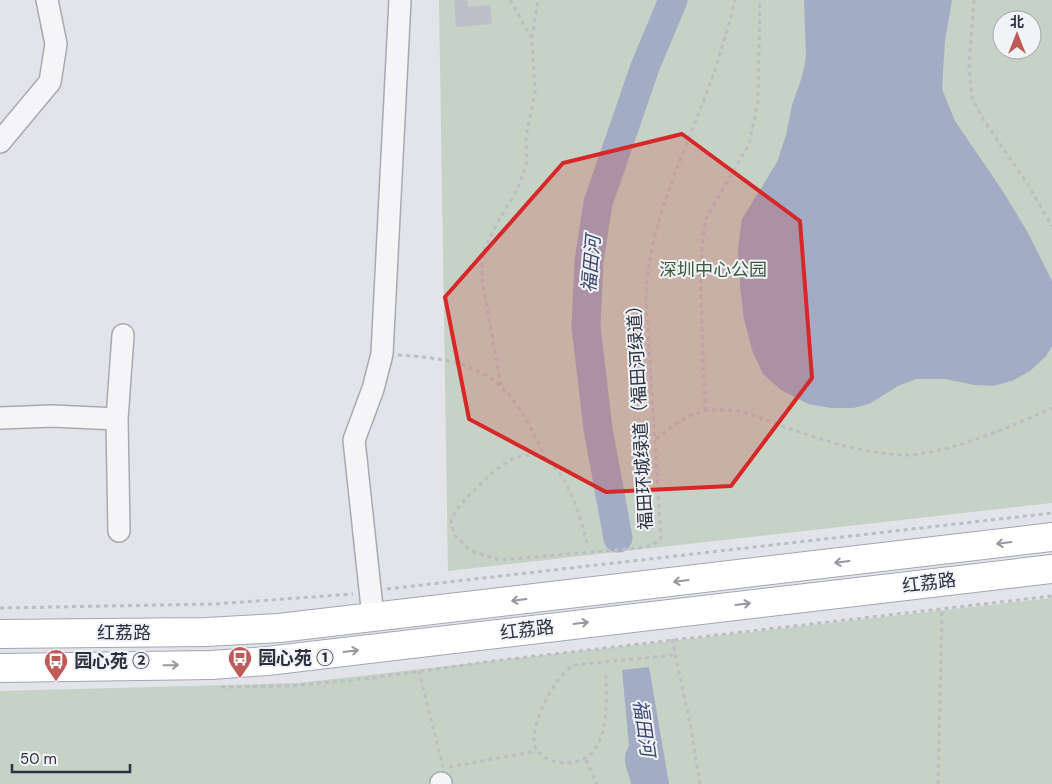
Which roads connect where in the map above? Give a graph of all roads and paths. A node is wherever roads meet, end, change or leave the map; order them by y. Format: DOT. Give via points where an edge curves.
graph roads {
  1 [pos="47,0"];
  2 [pos="400,0"];
  3 [pos="510,0"];
  4 [pos="538,0"];
  5 [pos="735,0"];
  6 [pos="760,0"];
  7 [pos="974,0"];
  8 [pos="532,39"];
  9 [pos="0,142"];
  10 [pos="1052,226"];
  11 [pos="123,335"];
  12 [pos="382,354"];
  13 [pos="501,385"];
  14 [pos="1052,408"];
  15 [pos="705,411"];
  16 [pos="0,418"];
  17 [pos="117,419"];
  18 [pos="656,439"];
  19 [pos="546,460"];
  20 [pos="1052,513"];
  21 [pos="120,531"];
  22 [pos="1052,537"];
  23 [pos="587,543"];
  24 [pos="1052,569"];
  25 [pos="1052,596"];
  26 [pos="372,604"];
  27 [pos="0,608"];
  28 [pos="942,610"];
  29 [pos="0,634"];
  30 [pos="674,655"];
  31 [pos="0,668"];
  32 [pos="419,671"];
  33 [pos="606,675"];
  34 [pos="536,751"];
  35 [pos="586,760"];
  36 [pos="442,779"];
  37 [pos="597,784"];
  38 [pos="700,784"];
  39 [pos="938,784"];
  1 -- 9 [label="street" via="56,44 50,82"];
  2 -- 12 [label="street"];
  3 -- 8 [label="path"];
  4 -- 8 [label="path"];
  5 -- 18 [label="path, 福田环城绿道（福田河绿道）" via="719,58 665,199 650,251 646,300"];
  6 -- 15 [label="path" via="758,102 749,144 705,220 701,297"];
  7 -- 10 [label="path" via="969,66 972,98 982,119"];
  8 -- 13 [label="path" via="535,93 526,136 526,162 518,188 485,247 482,266"];
  11 -- 17 [label="street"];
  12 -- 13 [label="path" via="466,365"];
  12 -- 26 [label="street" via="354,440"];
  13 -- 19 [label="path" via="516,403"];
  14 -- 15 [label="path" via="956,446 916,455 886,454 844,445 743,412"];
  15 -- 18 [label="path" via="682,418"];
  16 -- 17 [label="street"];
  17 -- 21 [label="street"];
  18 -- 19 [label="path, 福田环城绿道（福田河绿道）" via="661,538 653,545 514,560 495,559 474,552 458,539 452,527 453,516 496,468 519,456 532,455"];
  19 -- 23 [label="path" via="564,478 573,494"];
  20 -- 26 [label="path"];
  22 -- 26 [label="main road, 红荔路, one-way"];
  31 -- 24 [label="main road, 红荔路, one-way" via="267,661"];
  25 -- 30 [label="path" via="672,640"];
  26 -- 27 [label="path"];
  26 -- 29 [label="main road, 红荔路" via="242,631"];
  28 -- 39 [label="path"];
  30 -- 34 [label="path" via="574,664 568,668 553,687 538,722 534,739"];
  30 -- 38 [label="path"];
  32 -- 36 [label="path"];
  33 -- 35 [label="path" via="602,735"];
  34 -- 35 [label="path" via="556,762"];
  34 -- 36 [label="path" via="453,766"];
  35 -- 37 [label="path"];
}
